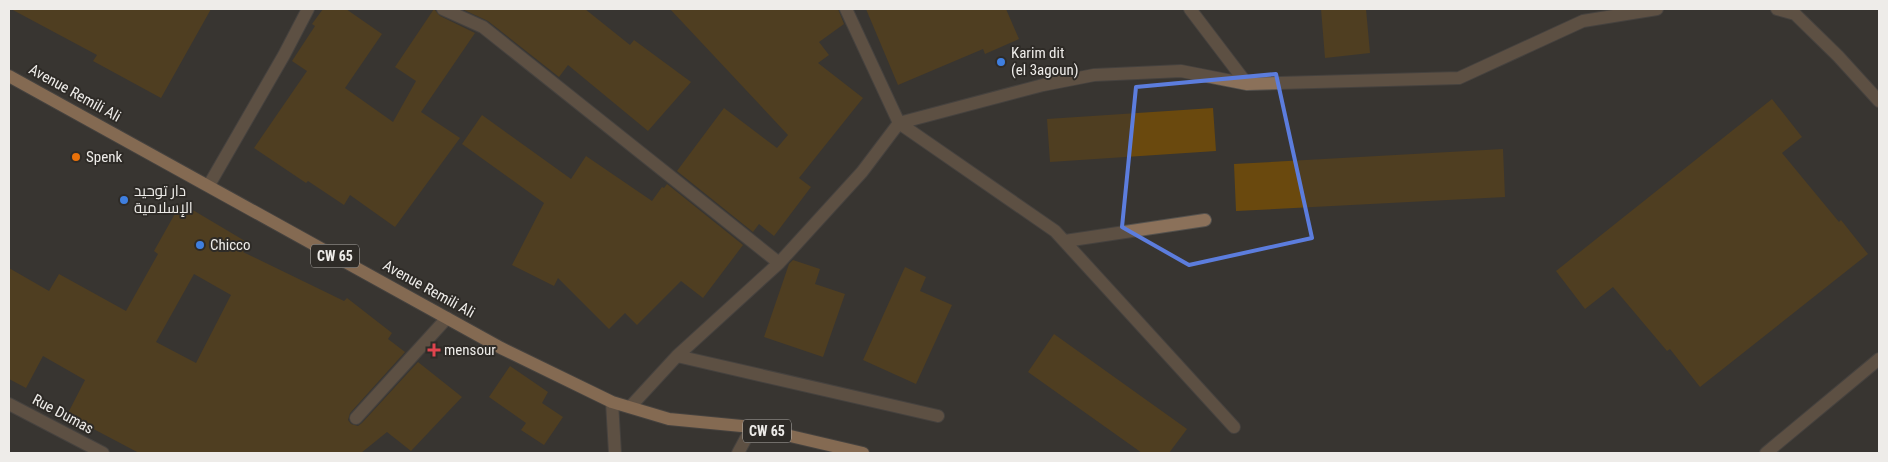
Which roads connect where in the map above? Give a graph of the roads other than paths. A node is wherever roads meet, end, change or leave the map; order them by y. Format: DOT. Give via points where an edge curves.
graph roads {
  1 [pos="308,9"];
  2 [pos="443,9"];
  3 [pos="846,9"];
  4 [pos="1190,9"];
  5 [pos="1657,9"];
  6 [pos="1776,9"];
  7 [pos="1794,11"];
  8 [pos="9,76"];
  9 [pos="1247,84"];
  10 [pos="1879,101"];
  11 [pos="899,123"];
  12 [pos="209,185"];
  13 [pos="1205,220"];
  14 [pos="1065,241"];
  15 [pos="778,263"];
  16 [pos="447,318"];
  17 [pos="677,356"];
  18 [pos="1879,359"];
  19 [pos="612,402"];
  20 [pos="9,404"];
  21 [pos="630,407"];
  22 [pos="938,416"];
  23 [pos="356,418"];
  24 [pos="752,427"];
  25 [pos="1234,427"];
  26 [pos="103,453"];
  27 [pos="615,453"];
  28 [pos="738,453"];
  29 [pos="863,453"];
  30 [pos="1766,453"];
  1 -- 12 [label="street"];
  2 -- 15 [label="street" via="483,27"];
  3 -- 11 [label="street"];
  4 -- 9 [label="street"];
  5 -- 9 [label="street" via="1583,20 1459,78"];
  6 -- 7 [label="street"];
  7 -- 10 [label="street"];
  8 -- 12 [label="main road, Avenue Remili Ali / CW 65"];
  9 -- 11 [label="street" via="1181,71 1094,75"];
  11 -- 14 [label="street"];
  11 -- 15 [label="street" via="862,172"];
  12 -- 16 [label="main road, Avenue Remili Ali / CW 65"];
  13 -- 14 [label="street"];
  14 -- 25 [label="street"];
  15 -- 17 [label="street"];
  16 -- 19 [label="main road, Avenue Remili Ali / CW 65" via="500,348"];
  16 -- 23 [label="street"];
  17 -- 21 [label="street"];
  17 -- 22 [label="street"];
  18 -- 30 [label="street"];
  19 -- 21 [label="main road, Avenue Remili Ali / CW 65"];
  19 -- 27 [label="street"];
  20 -- 26 [label="street, Rue Dumas"];
  21 -- 24 [label="main road, Avenue Remili Ali / CW 65" via="669,419"];
  24 -- 28 [label="street"];
  24 -- 29 [label="main road, Avenue Remili Ali / CW 65"];
}
